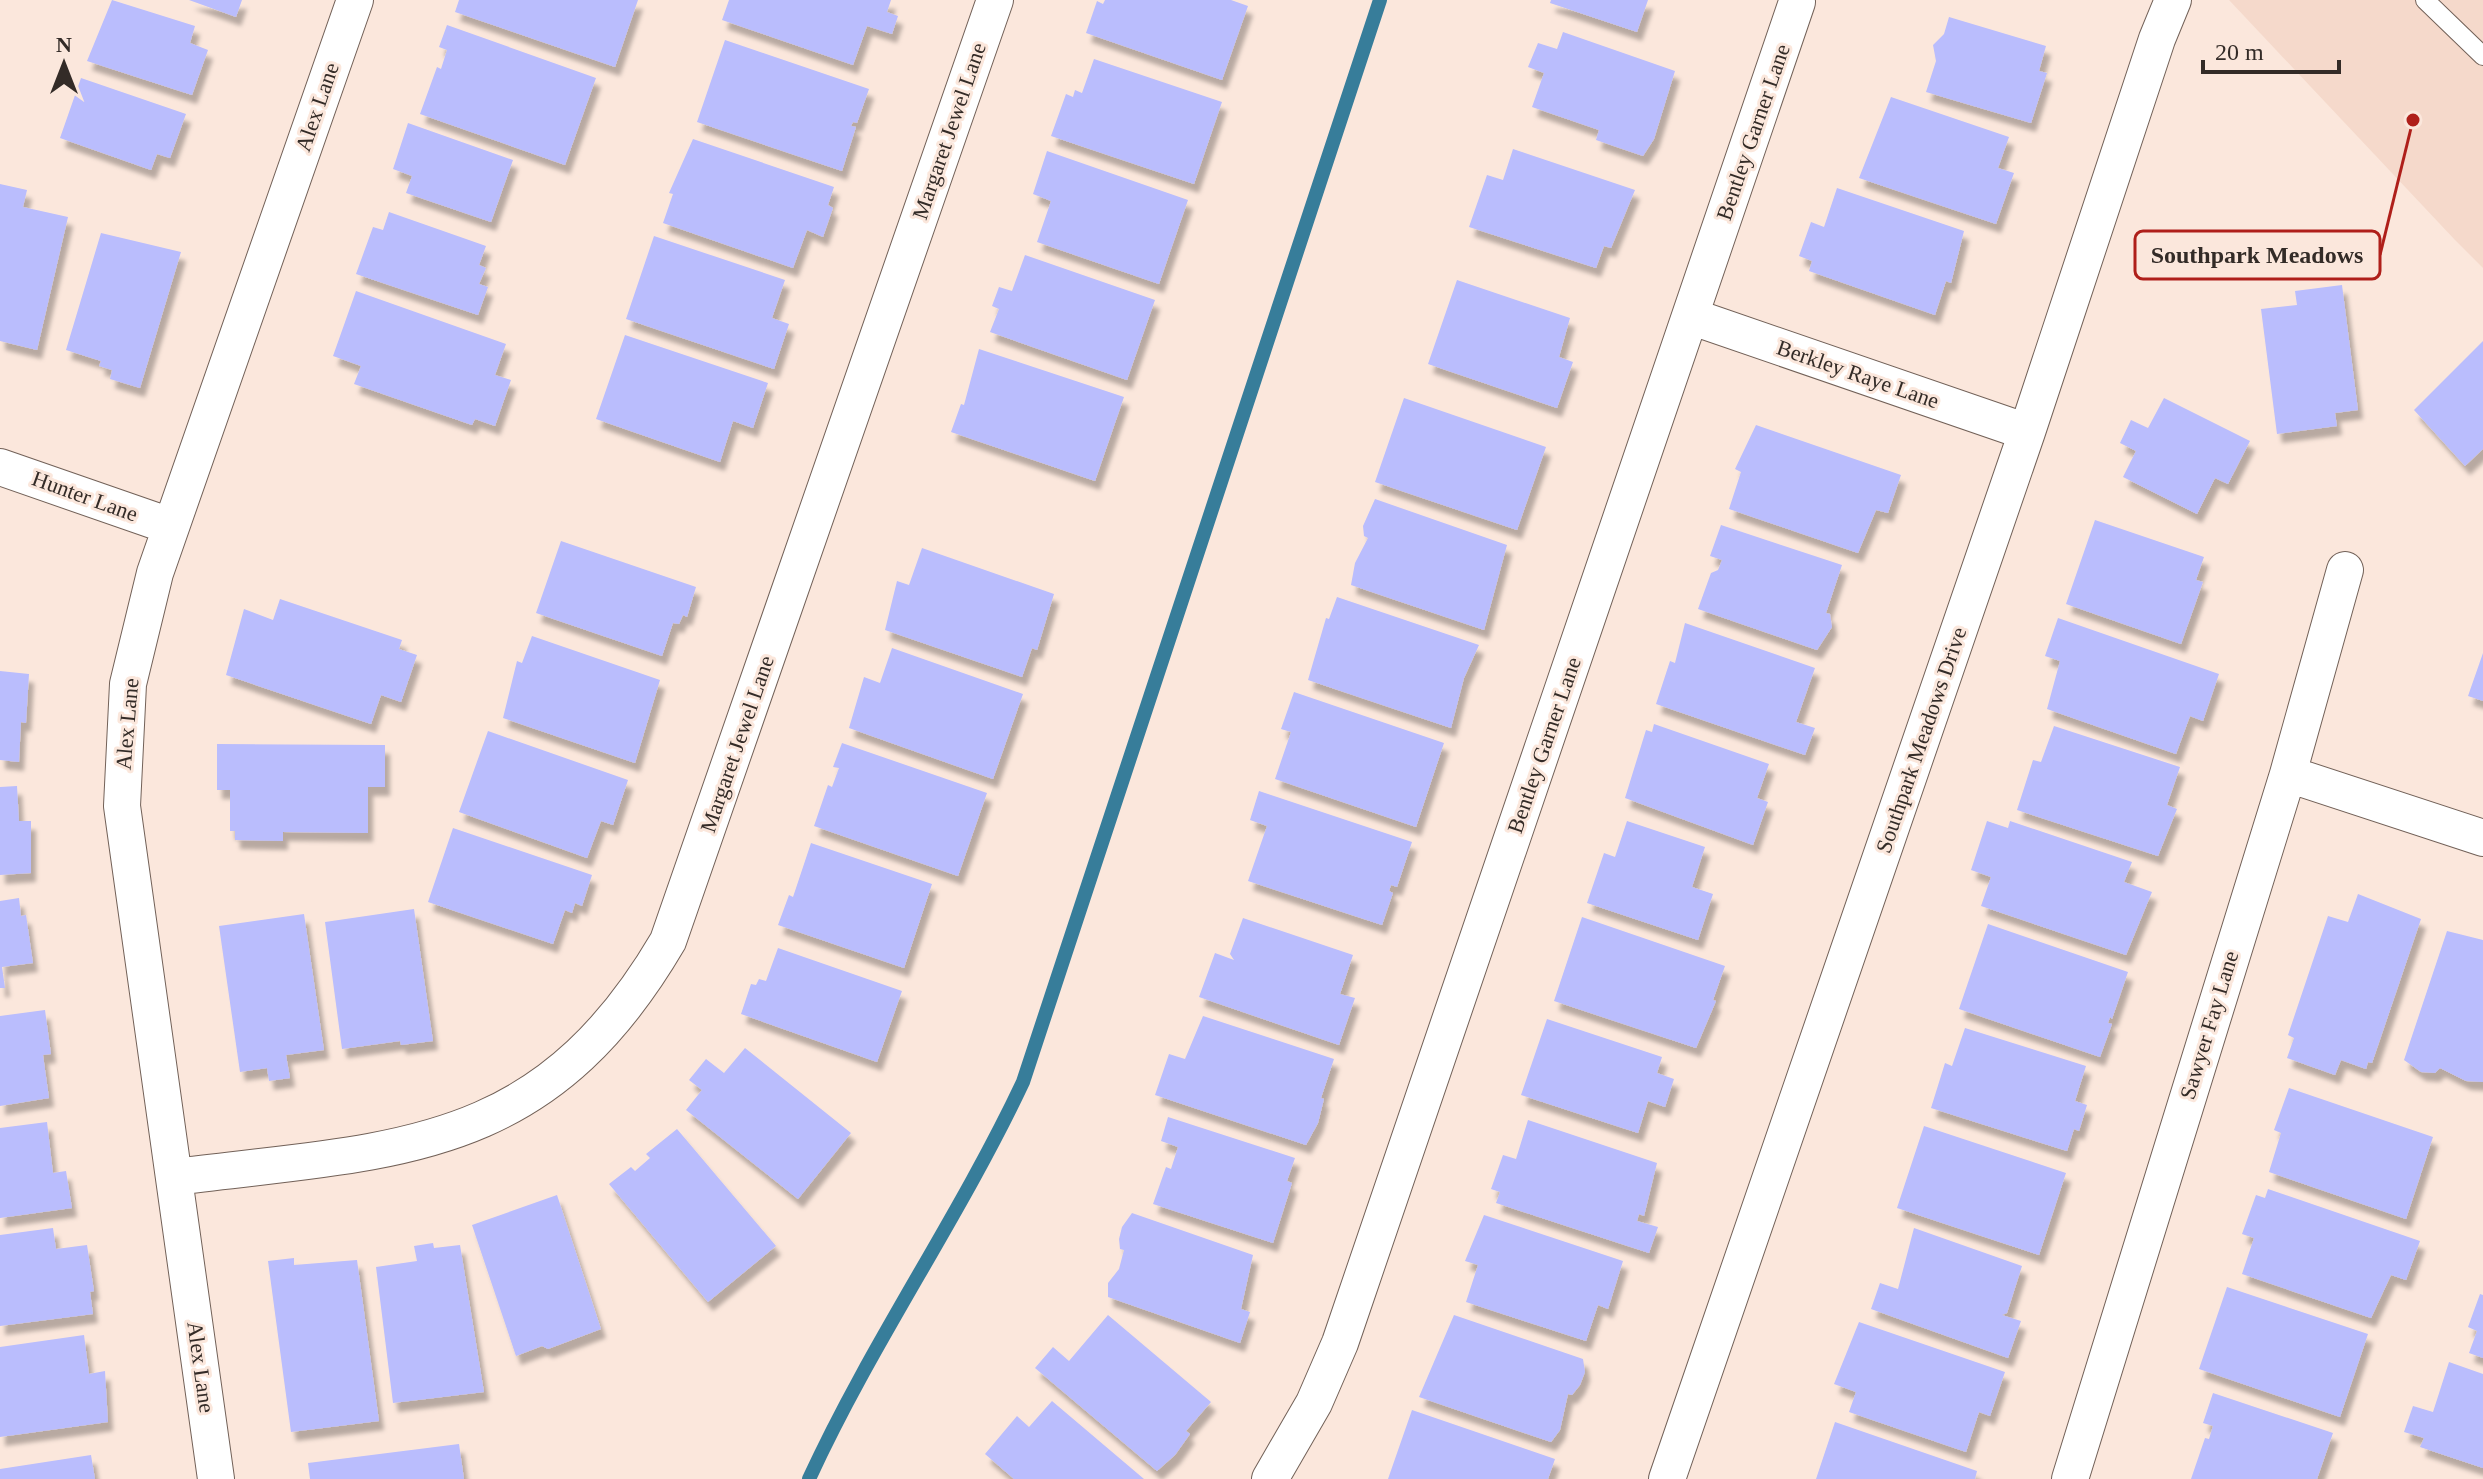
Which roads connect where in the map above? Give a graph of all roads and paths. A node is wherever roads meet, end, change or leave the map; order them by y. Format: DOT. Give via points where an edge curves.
graph roads {
  1 [pos="355,0"];
  2 [pos="995,0"];
  3 [pos="2173,0"];
  4 [pos="2425,0"];
  5 [pos="1797,2"];
  6 [pos="2483,56"];
  7 [pos="1690,316"];
  8 [pos="2027,432"];
  9 [pos="0,467"];
  10 [pos="170,526"];
  11 [pos="2345,570"];
  12 [pos="2288,774"];
  13 [pos="2483,838"];
  14 [pos="174,1177"];
  15 [pos="216,1479"];
  16 [pos="1270,1479"];
  17 [pos="1667,1479"];
  18 [pos="2070,1479"];
  1 -- 10 [label="street, Alex Lane"];
  2 -- 14 [label="street, Margaret Jewel Lane" via="668,941 640,989 569,1067 526,1099 478,1123 421,1143"];
  3 -- 8 [label="street, Southpark Meadows Drive"];
  4 -- 6 [label="lane"];
  5 -- 7 [label="street, Bentley Garner Lane"];
  7 -- 8 [label="street, Berkley Raye Lane"];
  7 -- 16 [label="street, Bentley Garner Lane" via="1340,1343 1314,1403"];
  8 -- 17 [label="street, Southpark Meadows Drive"];
  9 -- 10 [label="street, Hunter Lane"];
  10 -- 14 [label="street, Alex Lane" via="128,684 122,806"];
  11 -- 12 [label="street, Sawyer Fay Lane"];
  12 -- 13 [label="street"];
  12 -- 18 [label="street, Sawyer Fay Lane"];
  14 -- 15 [label="street, Alex Lane"];
}
